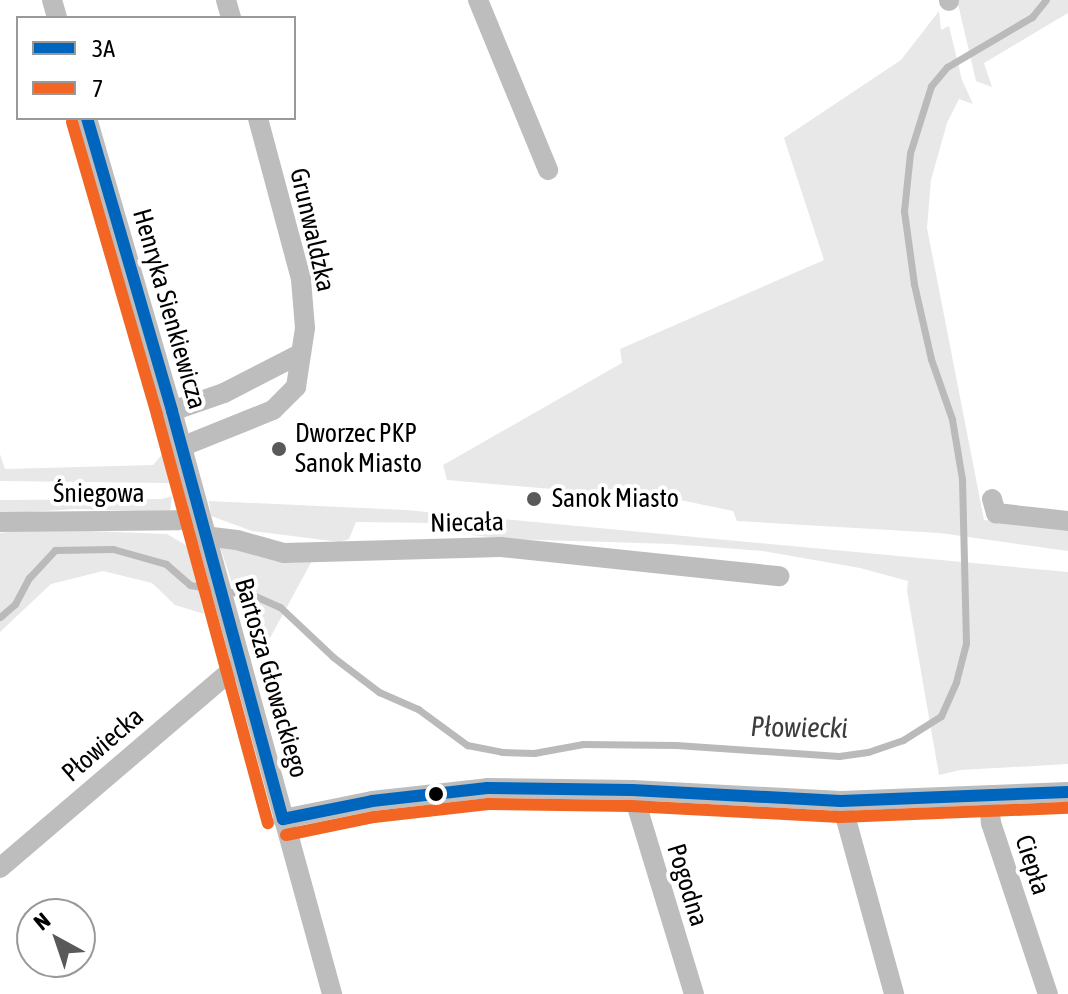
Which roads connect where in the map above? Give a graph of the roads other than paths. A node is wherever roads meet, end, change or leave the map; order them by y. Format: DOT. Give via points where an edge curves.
graph roads {
  1 [pos="478,0"];
  2 [pos="88,120"];
  3 [pos="259,120"];
  4 [pos="548,170"];
  5 [pos="300,354"];
  6 [pos="172,411"];
  7 [pos="181,447"];
  8 [pos="992,499"];
  9 [pos="198,515"];
  10 [pos="1068,521"];
  11 [pos="0,522"];
  12 [pos="206,546"];
  13 [pos="779,576"];
  14 [pos="241,662"];
  15 [pos="632,790"];
  16 [pos="1068,792"];
  17 [pos="989,796"];
  18 [pos="841,801"];
  19 [pos="283,819"];
  20 [pos="0,868"];
  21 [pos="332,994"];
  22 [pos="694,994"];
  23 [pos="894,994"];
  24 [pos="1048,994"];
  1 -- 4 [label="street"];
  2 -- 6 [label="street, Henryka Sienkiewicza"];
  3 -- 5 [label="street, Grunwaldzka" via="301,279 305,328"];
  5 -- 6 [label="street" via="224,393"];
  5 -- 7 [label="street, Grunwaldzka" via="296,387 273,410"];
  6 -- 7 [label="street, Henryka Sienkiewicza"];
  7 -- 9 [label="street, Henryka Sienkiewicza"];
  8 -- 10 [label="street" via="996,513"];
  9 -- 11 [label="street, Śniegowa" via="179,520"];
  9 -- 12 [label="street, Bartosza Głowackiego"];
  12 -- 13 [label="street, Niecała" via="237,540 284,553 501,547"];
  12 -- 14 [label="street, Bartosza Głowackiego"];
  14 -- 19 [label="street, Bartosza Głowackiego"];
  14 -- 20 [label="street, Płowiecka"];
  15 -- 18 [label="street"];
  15 -- 19 [label="street" via="487,788 372,801"];
  15 -- 22 [label="street, Pogodna"];
  16 -- 17 [label="street"];
  17 -- 18 [label="street"];
  17 -- 24 [label="street, Ciepła" via="991,823"];
  18 -- 23 [label="street"];
  19 -- 21 [label="street, Bartosza Głowackiego"];
}
